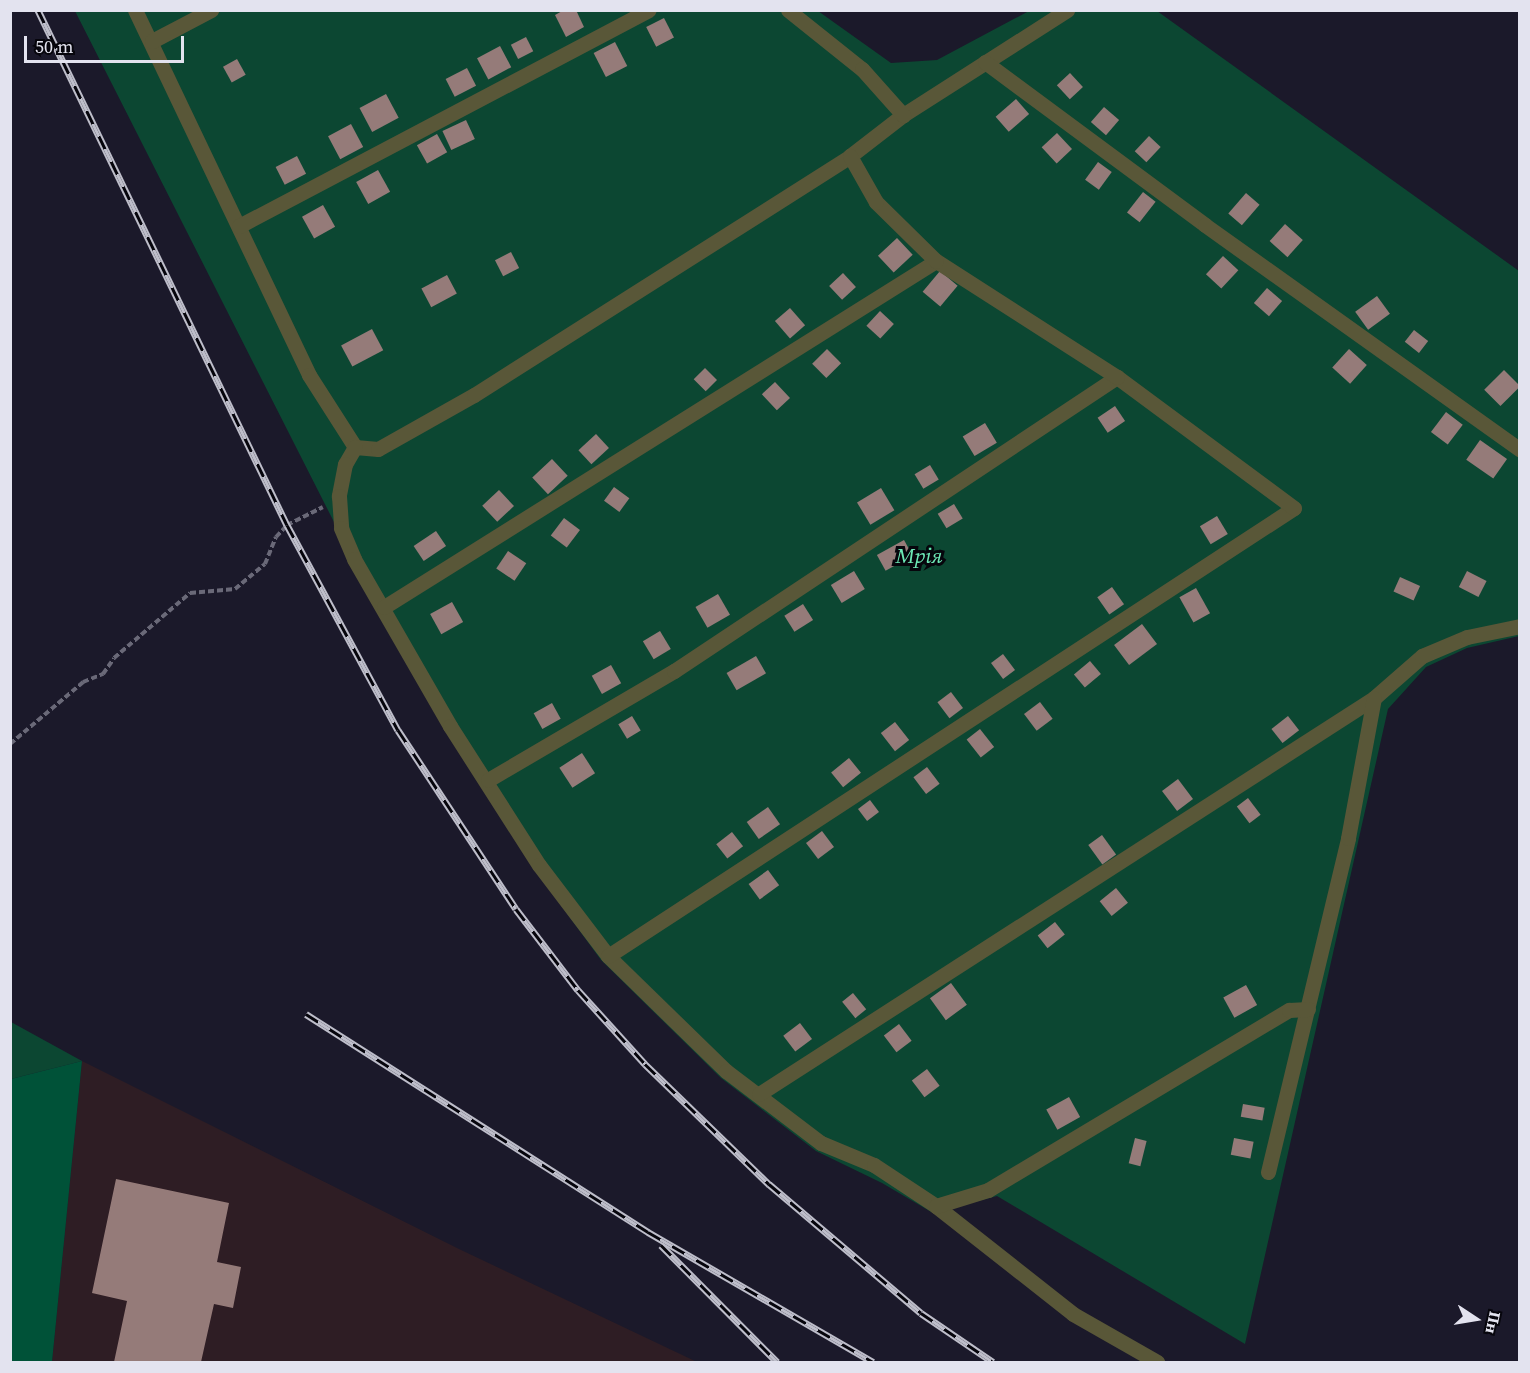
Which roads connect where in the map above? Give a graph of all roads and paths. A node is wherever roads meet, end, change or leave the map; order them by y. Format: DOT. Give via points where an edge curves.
graph roads {
  1 [pos="135,10"];
  2 [pos="211,10"];
  3 [pos="649,10"];
  4 [pos="788,10"];
  5 [pos="1067,10"];
  6 [pos="152,41"];
  7 [pos="985,62"];
  8 [pos="903,115"];
  9 [pos="850,156"];
  10 [pos="239,226"];
  11 [pos="936,261"];
  12 [pos="1117,378"];
  13 [pos="355,447"];
  14 [pos="1520,450"];
  15 [pos="339,496"];
  16 [pos="384,607"];
  17 [pos="1520,626"];
  18 [pos="1374,698"];
  19 [pos="10,744"];
  20 [pos="488,780"];
  21 [pos="608,956"];
  22 [pos="1308,1009"];
  23 [pos="759,1094"];
  24 [pos="1268,1172"];
  25 [pos="936,1206"];
  26 [pos="1157,1362"];
  1 -- 6 [label="street"];
  2 -- 6 [label="street"];
  3 -- 10 [label="street"];
  4 -- 8 [label="street" via="862,69"];
  5 -- 7 [label="street"];
  6 -- 10 [label="street"];
  7 -- 8 [label="street"];
  7 -- 14 [label="street"];
  8 -- 9 [label="street"];
  9 -- 11 [label="street" via="876,202"];
  9 -- 13 [label="street" via="436,419 378,449"];
  10 -- 13 [label="street" via="309,375"];
  11 -- 12 [label="street"];
  11 -- 16 [label="street"];
  12 -- 20 [label="street" via="674,671"];
  12 -- 21 [label="street" via="1294,508"];
  13 -- 15 [label="street" via="345,464"];
  15 -- 16 [label="street" via="341,528 354,559"];
  15 -- 19 [label="path" via="312,515 287,525 276,537 265,564 235,590 190,593 114,658 103,674 83,682"];
  16 -- 20 [label="street" via="450,726"];
  17 -- 18 [label="street" via="1443,645 1422,656"];
  18 -- 22 [label="street" via="1348,838"];
  18 -- 23 [label="street"];
  20 -- 21 [label="street" via="539,865"];
  21 -- 23 [label="street" via="726,1071"];
  22 -- 24 [label="street"];
  22 -- 25 [label="street" via="1289,1010 988,1190"];
  23 -- 25 [label="street" via="821,1143 874,1165"];
  25 -- 26 [label="street" via="1072,1314"];
}
